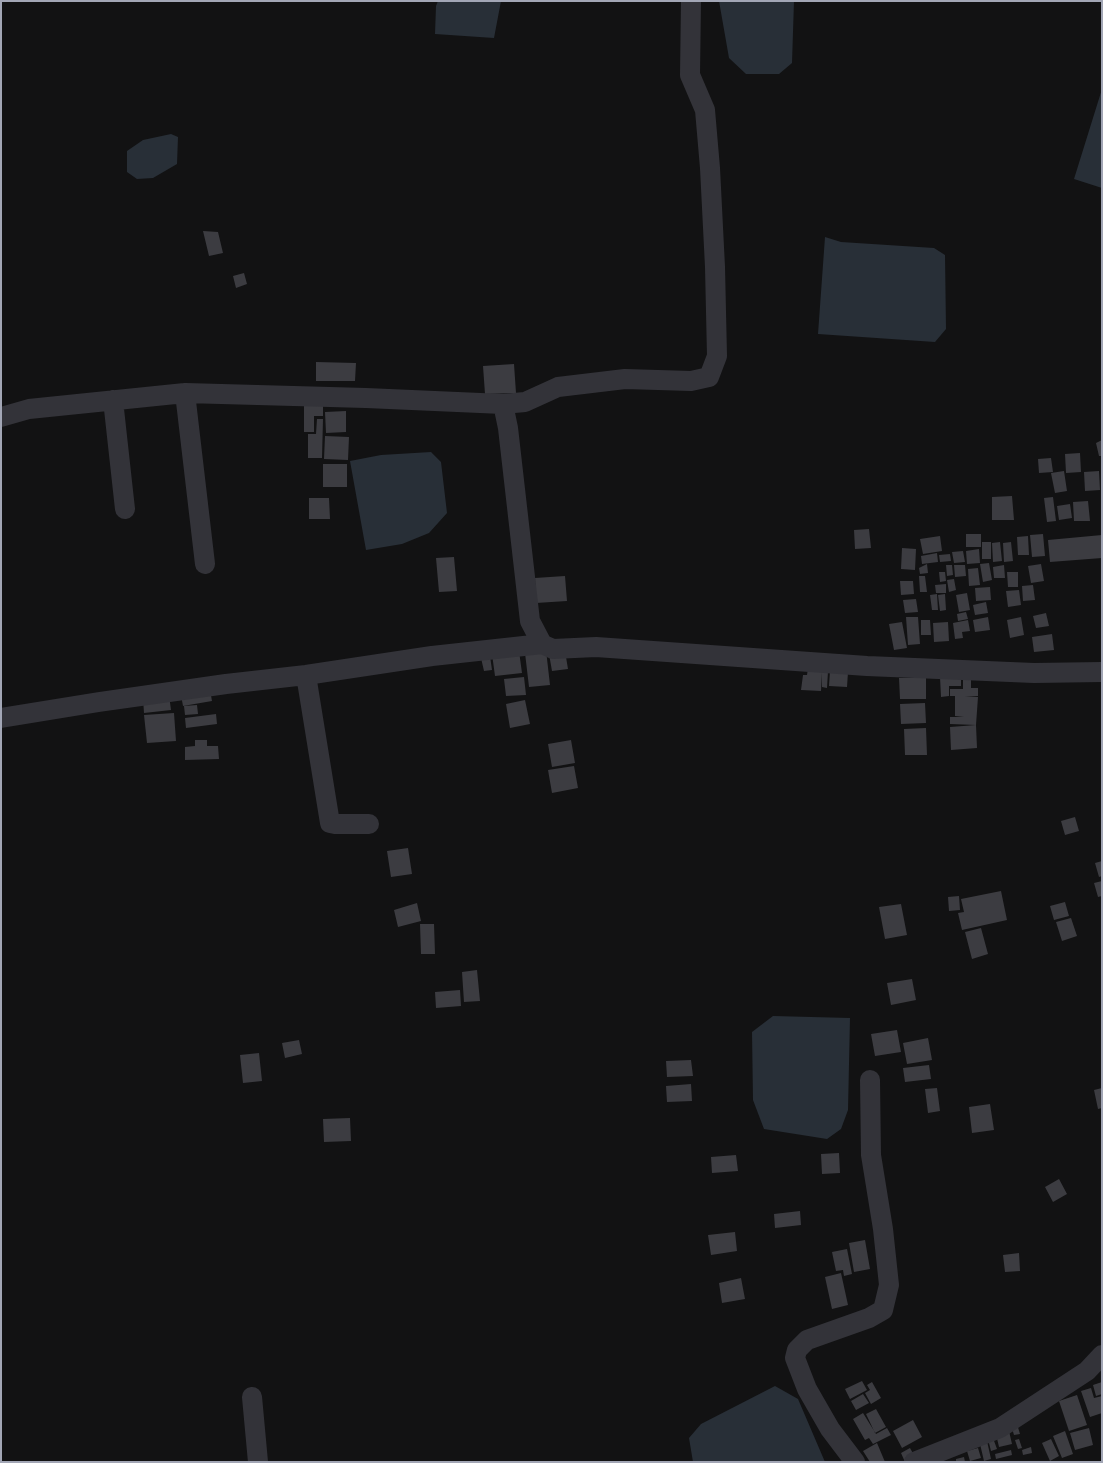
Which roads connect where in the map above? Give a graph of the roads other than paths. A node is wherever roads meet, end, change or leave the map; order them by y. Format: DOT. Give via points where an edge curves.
graph roads {
  1 [pos="691,1"];
  2 [pos="185,393"];
  3 [pos="113,400"];
  4 [pos="503,404"];
  5 [pos="1,418"];
  6 [pos="125,509"];
  7 [pos="205,564"];
  8 [pos="542,644"];
  9 [pos="1102,672"];
  10 [pos="306,675"];
  11 [pos="1,718"];
  12 [pos="369,824"];
  13 [pos="870,1080"];
  14 [pos="1102,1355"];
  15 [pos="252,1397"];
  16 [pos="258,1462"];
  17 [pos="855,1462"];
  18 [pos="914,1462"];
  1 -- 4 [label="street" via="690,75 705,110 715,257 717,356 709,377 691,381 625,379 558,387 525,402"];
  2 -- 3 [label="street"];
  2 -- 4 [label="street"];
  2 -- 7 [label="street"];
  3 -- 5 [label="street" via="29,409"];
  3 -- 6 [label="street"];
  4 -- 8 [label="street" via="530,621"];
  8 -- 9 [label="street" via="553,650 596,647 868,666 1034,673"];
  8 -- 10 [label="street"];
  10 -- 11 [label="street"];
  10 -- 12 [label="street" via="330,823"];
  13 -- 17 [label="street" via="871,1155 889,1285 883,1310 870,1318 807,1340 797,1350 795,1358 807,1389 830,1429"];
  14 -- 18 [label="street" via="1086,1371 1000,1428"];
  15 -- 16 [label="street"];
}
